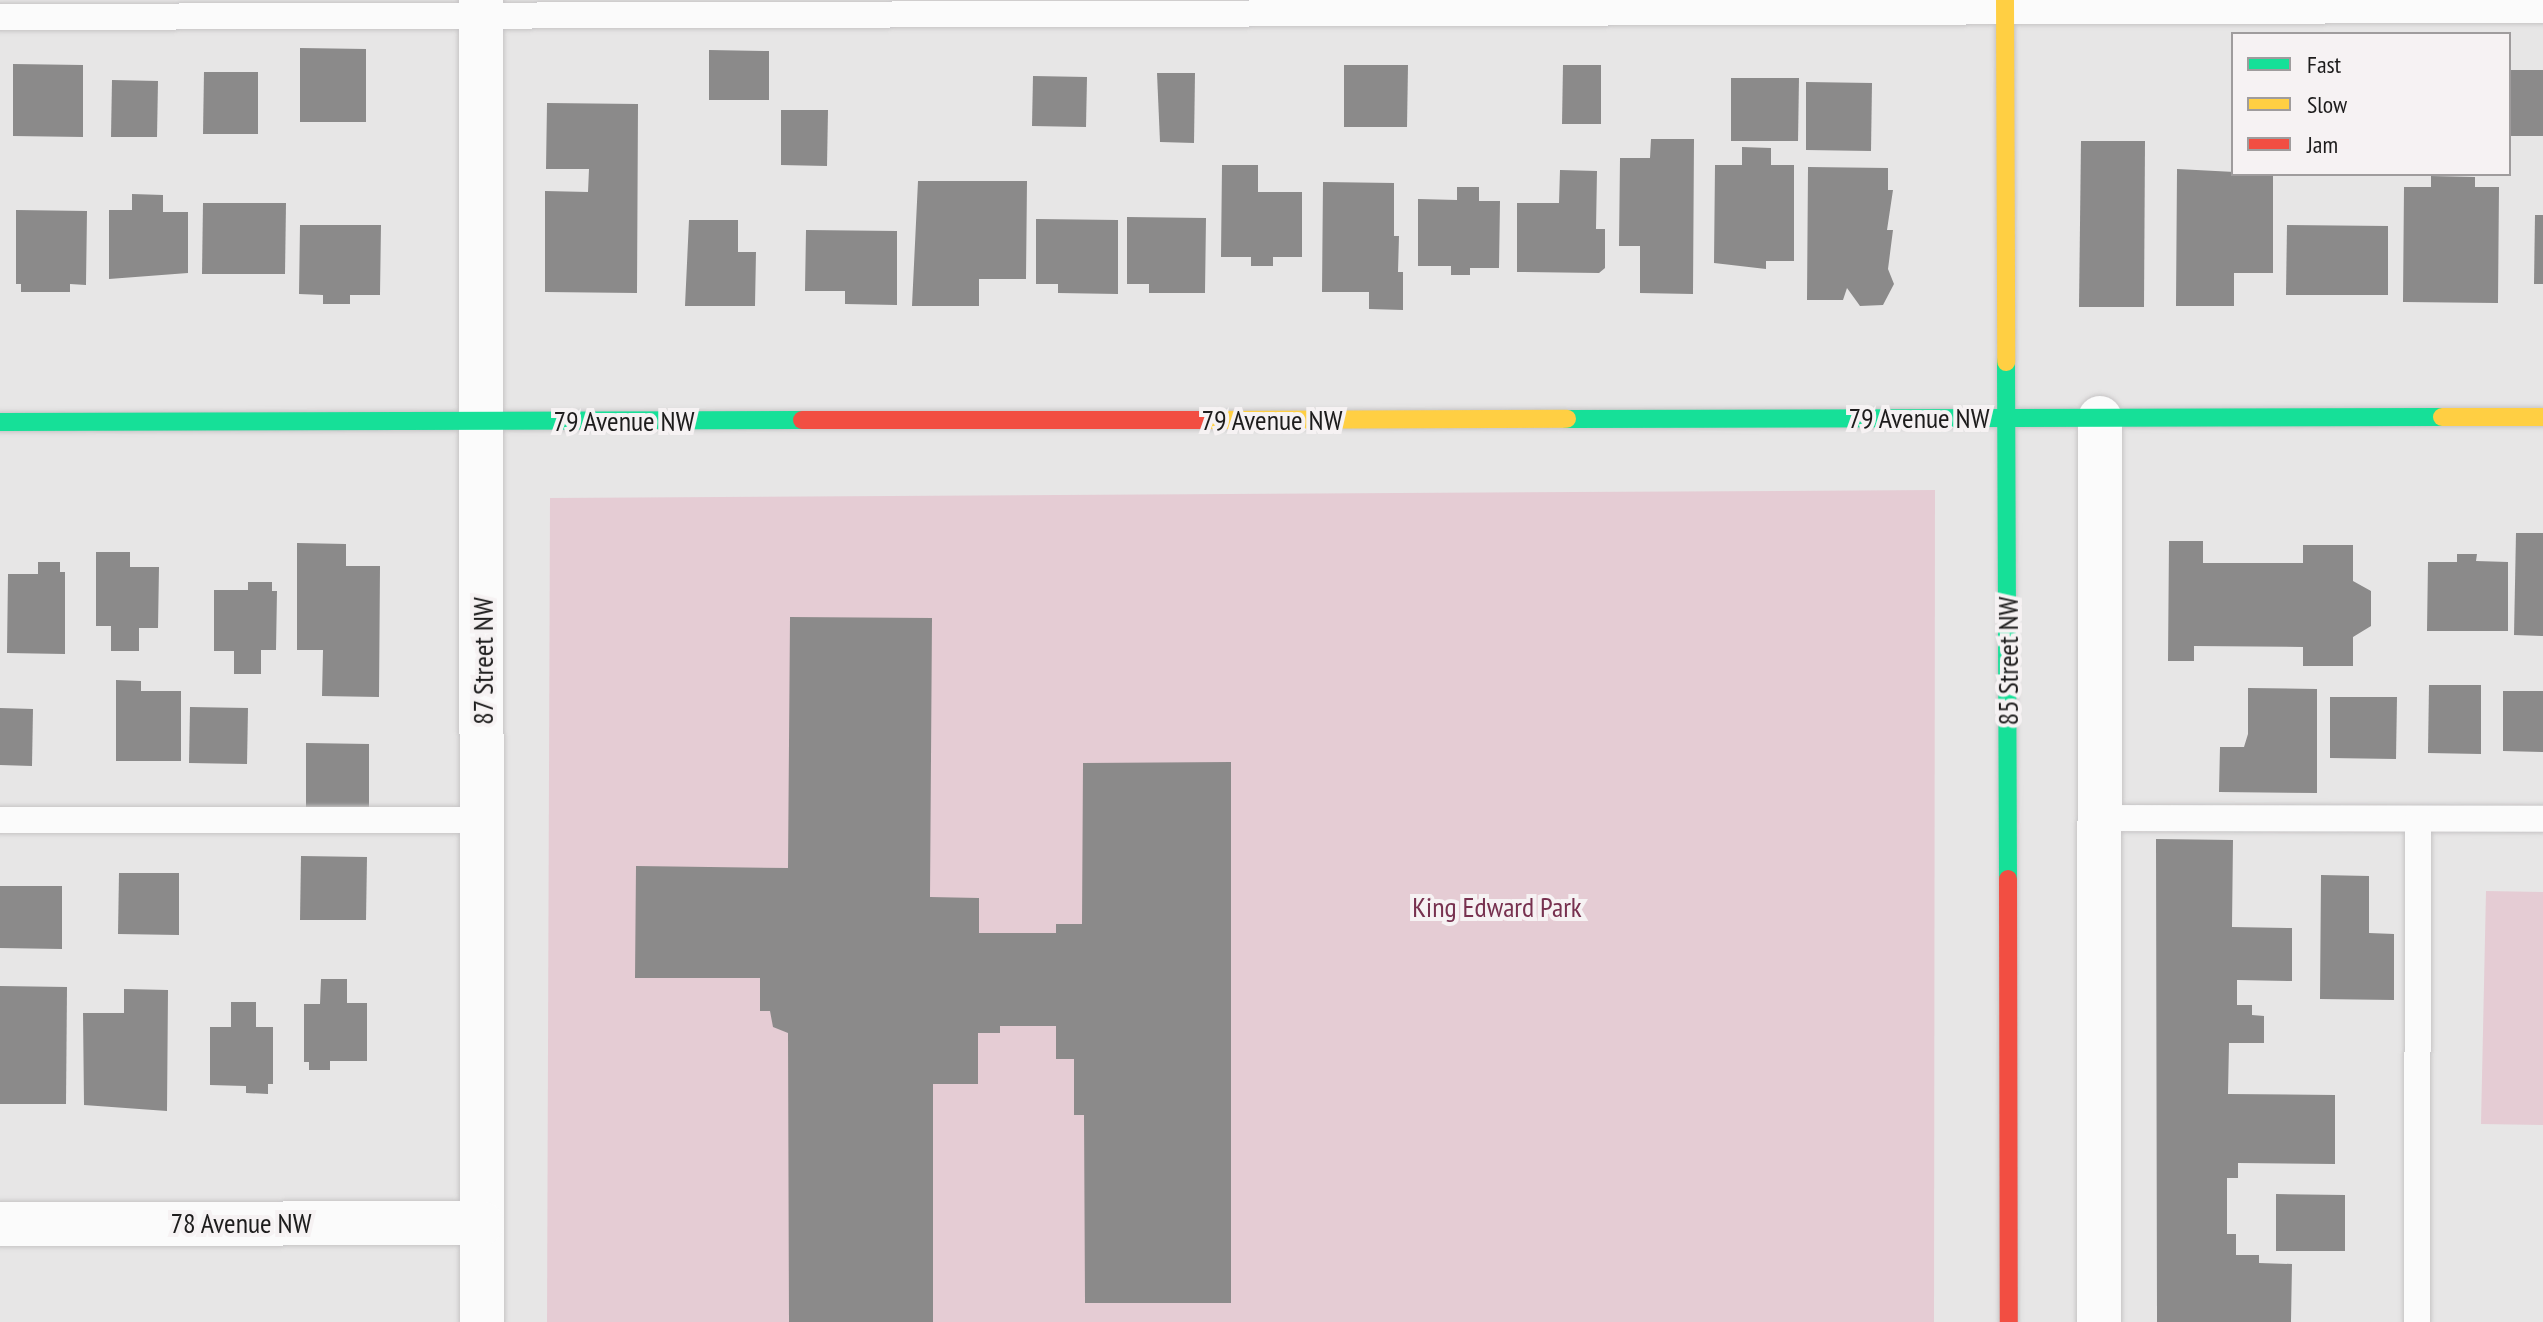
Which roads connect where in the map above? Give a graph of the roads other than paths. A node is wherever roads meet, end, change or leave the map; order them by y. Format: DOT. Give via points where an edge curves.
graph roads {
  1 [pos="2005,6"];
  2 [pos="481,8"];
  3 [pos="2543,10"];
  4 [pos="0,17"];
  5 [pos="2543,417"];
  6 [pos="2007,418"];
  7 [pos="2100,418"];
  8 [pos="482,421"];
  9 [pos="0,422"];
  10 [pos="2100,818"];
  11 [pos="2543,819"];
  12 [pos="0,820"];
  13 [pos="483,820"];
  14 [pos="2418,820"];
  15 [pos="482,1223"];
  16 [pos="0,1224"];
  17 [pos="482,1322"];
  18 [pos="2009,1322"];
  19 [pos="2099,1322"];
  20 [pos="2417,1322"];
  1 -- 2 [label="lane"];
  1 -- 3 [label="lane"];
  1 -- 6 [label="street, 85 Street NW"];
  2 -- 4 [label="lane"];
  2 -- 8 [label="street, 87 Street NW"];
  5 -- 7 [label="street, 79 Avenue NW"];
  6 -- 7 [label="street, 79 Avenue NW"];
  6 -- 8 [label="street, 79 Avenue NW"];
  6 -- 18 [label="street, 85 Street NW"];
  7 -- 10 [label="street"];
  8 -- 9 [label="street, 79 Avenue NW"];
  8 -- 13 [label="street, 87 Street NW"];
  10 -- 14 [label="lane"];
  10 -- 19 [label="street"];
  11 -- 14 [label="lane"];
  12 -- 13 [label="lane"];
  13 -- 15 [label="street, 87 Street NW"];
  14 -- 20 [label="lane"];
  15 -- 16 [label="street, 78 Avenue NW"];
  15 -- 17 [label="street, 87 Street NW"];
}
